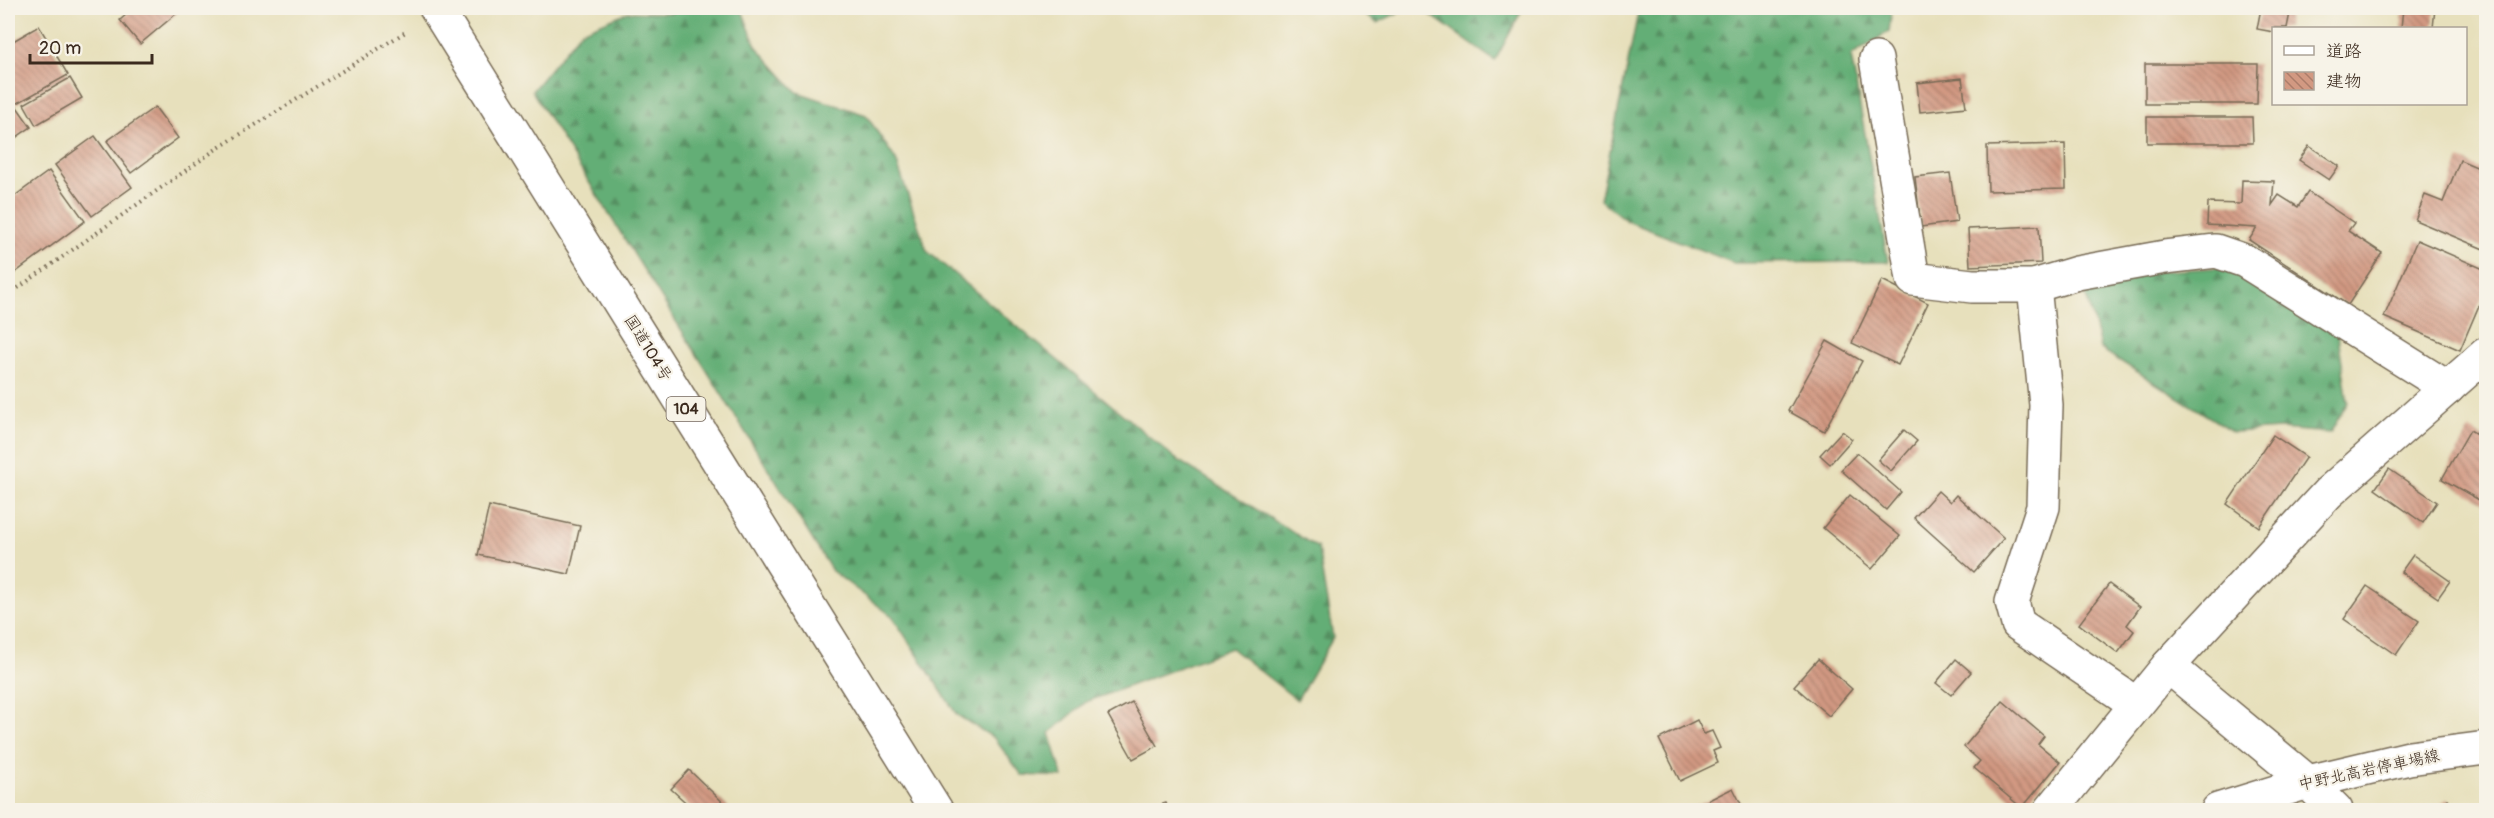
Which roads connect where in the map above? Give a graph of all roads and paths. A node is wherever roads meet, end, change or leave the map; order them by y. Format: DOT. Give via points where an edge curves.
graph roads {
  1 [pos="437,9"];
  2 [pos="1876,59"];
  3 [pos="2034,286"];
  4 [pos="8,295"];
  5 [pos="2487,354"];
  6 [pos="2448,388"];
  7 [pos="2168,666"];
  8 [pos="2136,704"];
  9 [pos="2487,748"];
  10 [pos="2308,782"];
  11 [pos="936,810"];
  12 [pos="2051,810"];
  13 [pos="2218,810"];
  14 [pos="2336,810"];
  1 -- 4 [label="path" via="215,150"];
  1 -- 11 [label="main road, 国道104号 / 104"];
  2 -- 3 [label="main road" via="1913,279 1972,286"];
  3 -- 6 [label="main road" via="2088,271 2216,251 2245,261"];
  3 -- 8 [label="main road" via="2046,405 2043,507 2012,602 2018,624"];
  5 -- 6 [label="main road"];
  6 -- 7 [label="main road" via="2328,493"];
  7 -- 8 [label="main road"];
  7 -- 10 [label="main road"];
  8 -- 12 [label="main road"];
  9 -- 10 [label="main road, 中野北高岩停車場線" via="2409,759"];
  10 -- 13 [label="main road, 中野北高岩停車場線"];
  10 -- 14 [label="main road"];
}
